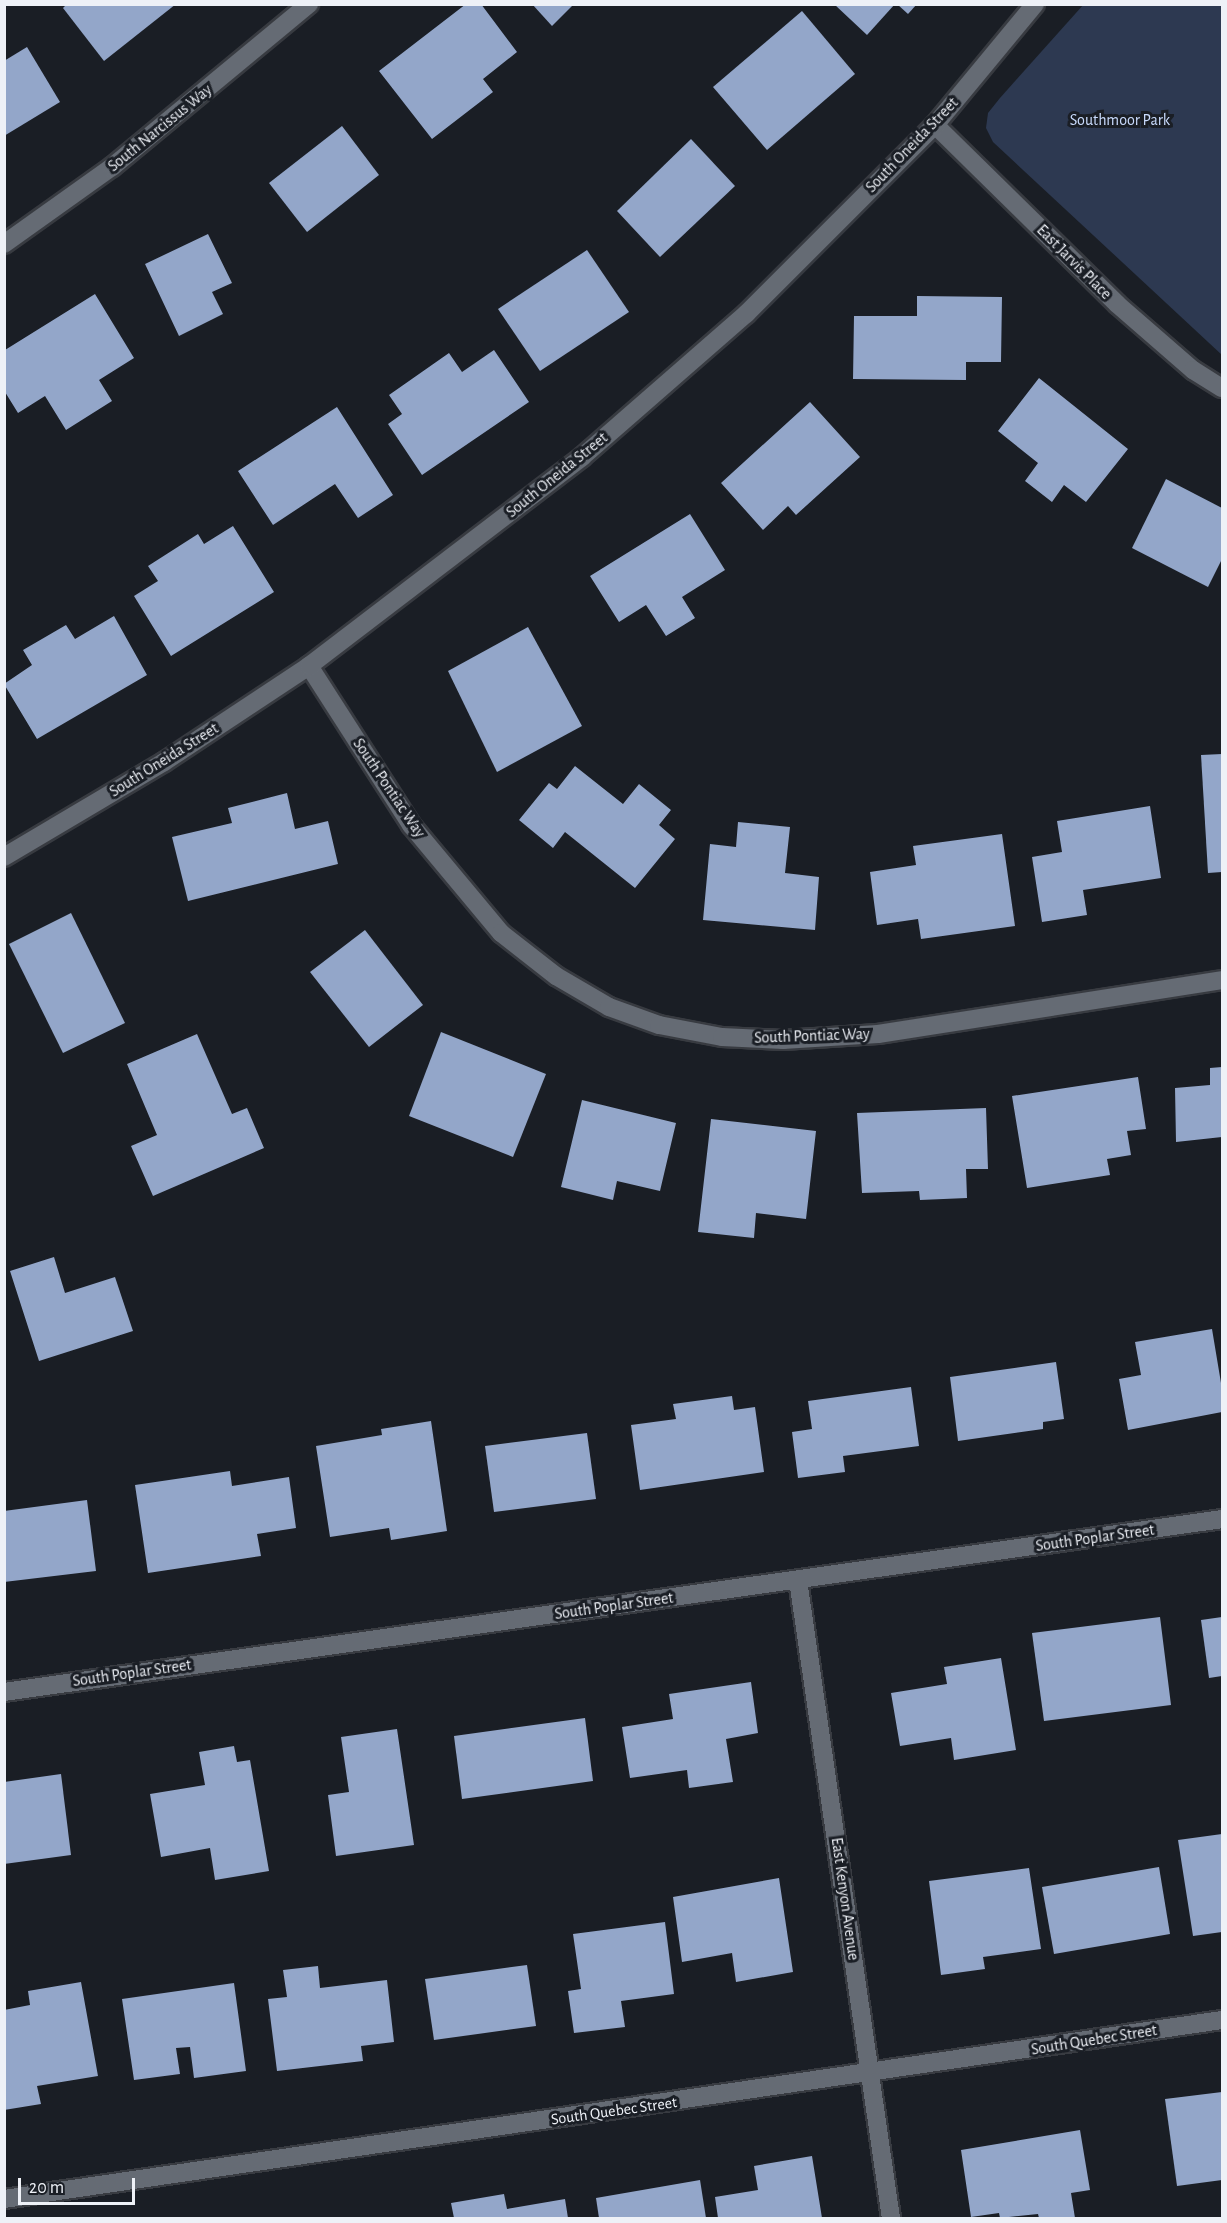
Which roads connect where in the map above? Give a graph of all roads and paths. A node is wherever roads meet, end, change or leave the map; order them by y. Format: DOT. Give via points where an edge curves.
graph roads {
  1 [pos="309,4"];
  2 [pos="1035,4"];
  3 [pos="935,125"];
  4 [pos="4,244"];
  5 [pos="1222,388"];
  6 [pos="309,666"];
  7 [pos="4,857"];
  8 [pos="1222,980"];
  9 [pos="1222,1519"];
  10 [pos="798,1580"];
  11 [pos="4,1692"];
  12 [pos="1222,2020"];
  13 [pos="871,2074"];
  14 [pos="4,2199"];
  15 [pos="891,2218"];
  1 -- 4 [label="street, South Narcissus Way" via="112,167"];
  2 -- 3 [label="street, South Oneida Street"];
  3 -- 5 [label="street, East Jarvis Place" via="1118,304 1193,370"];
  3 -- 6 [label="street, South Oneida Street" via="746,314 590,449 483,536"];
  6 -- 7 [label="street, South Oneida Street" via="164,762"];
  6 -- 8 [label="street, South Pontiac Way" via="411,825 501,933 556,976 609,1007 659,1025 722,1036 783,1040 878,1034"];
  9 -- 10 [label="street, South Poplar Street"];
  10 -- 11 [label="street, South Poplar Street"];
  10 -- 13 [label="street, East Kenyon Avenue"];
  12 -- 13 [label="street, South Quebec Street"];
  13 -- 14 [label="street, South Quebec Street"];
  13 -- 15 [label="street, East Kenyon Avenue"];
}
